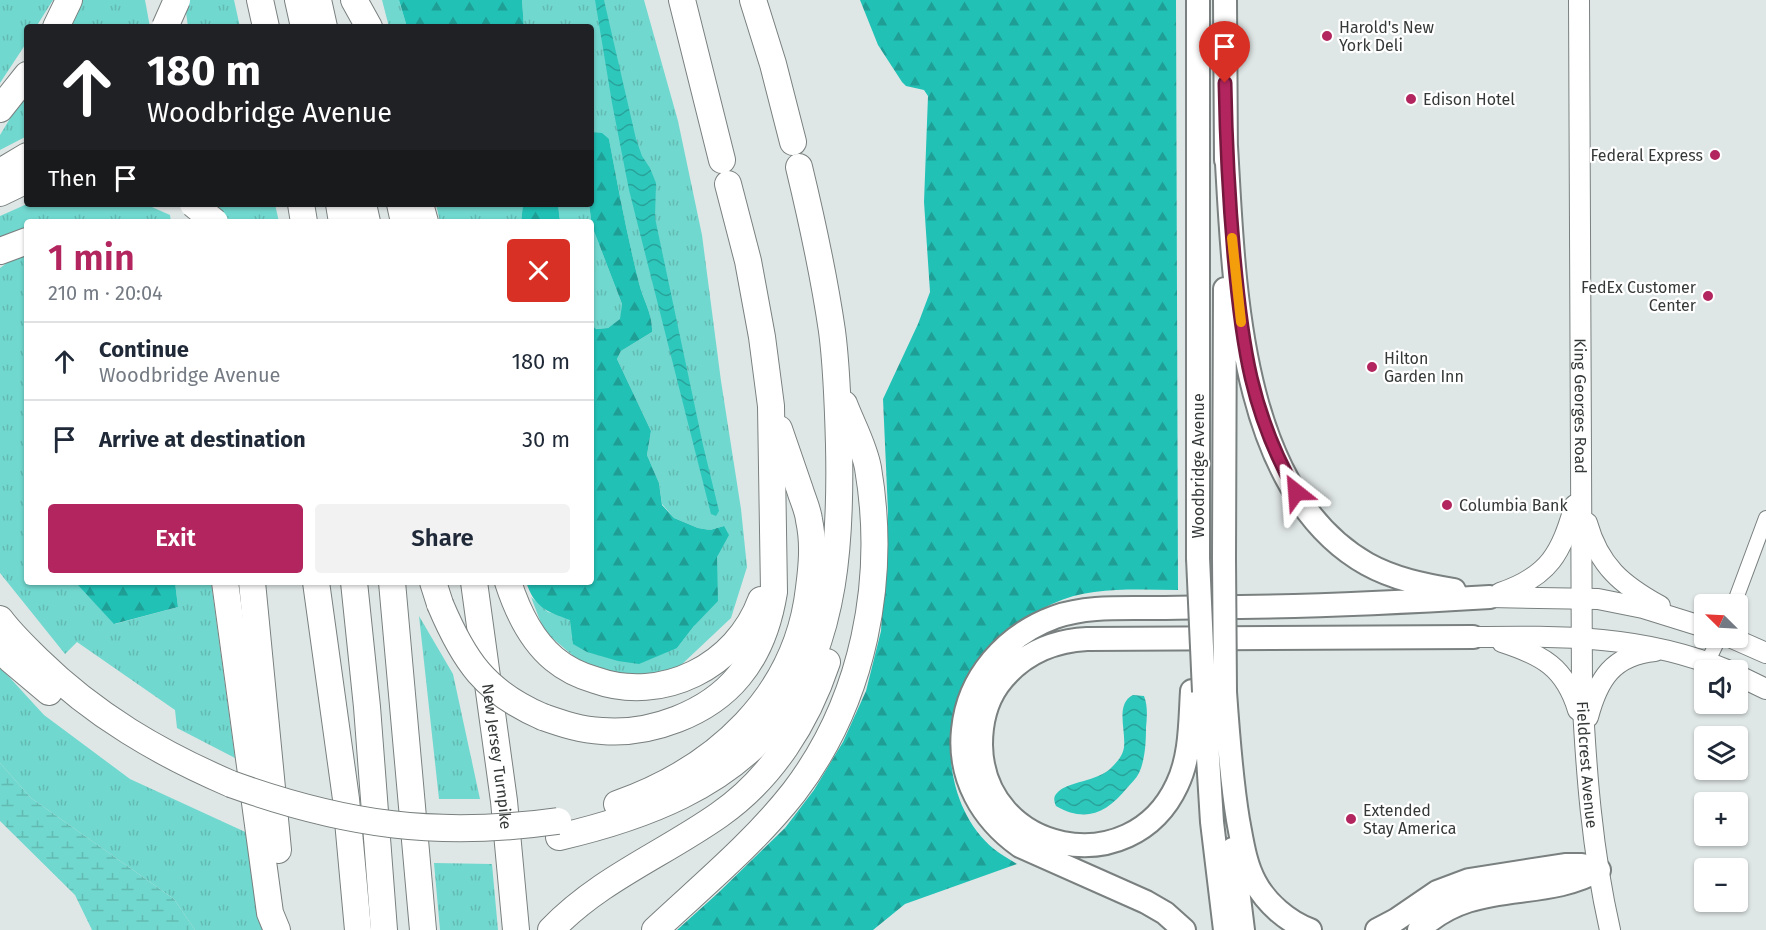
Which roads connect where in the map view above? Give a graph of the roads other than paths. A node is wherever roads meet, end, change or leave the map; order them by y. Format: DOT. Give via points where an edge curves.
graph roads {
  1 [pos="69,0"];
  2 [pos="162,0"];
  3 [pos="177,0"];
  4 [pos="260,0"];
  5 [pos="298,0"];
  6 [pos="318,0"];
  7 [pos="348,0"];
  8 [pos="354,0"];
  9 [pos="682,0"];
  10 [pos="753,0"];
  11 [pos="1198,0"];
  12 [pos="1225,0"];
  13 [pos="1579,0"];
  14 [pos="57,24"];
  15 [pos="166,24"];
  16 [pos="167,24"];
  17 [pos="265,24"];
  18 [pos="303,24"];
  19 [pos="323,24"];
  20 [pos="354,24"];
  21 [pos="367,24"];
  22 [pos="24,79"];
  23 [pos="0,109"];
  24 [pos="1226,146"];
  25 [pos="24,158"];
  26 [pos="0,172"];
  27 [pos="24,181"];
  28 [pos="0,193"];
  29 [pos="198,207"];
  30 [pos="212,219"];
  31 [pos="24,242"];
  32 [pos="0,251"];
  33 [pos="838,388"];
  34 [pos="771,406"];
  35 [pos="1581,466"];
  36 [pos="840,485"];
  37 [pos="1581,497"];
  38 [pos="1766,518"];
  39 [pos="773,569"];
  40 [pos="225,585"];
  41 [pos="252,585"];
  42 [pos="316,585"];
  43 [pos="354,585"];
  44 [pos="392,585"];
  45 [pos="474,585"];
  46 [pos="509,585"];
  47 [pos="437,593"];
  48 [pos="1738,594"];
  49 [pos="1490,597"];
  50 [pos="1581,598"];
  51 [pos="0,619"];
  52 [pos="1694,623"];
  53 [pos="1694,624"];
  54 [pos="1473,637"];
  55 [pos="1582,637"];
  56 [pos="1748,645"];
  57 [pos="0,649"];
  58 [pos="1666,650"];
  59 [pos="1766,653"];
  60 [pos="1698,660"];
  61 [pos="1748,680"];
  62 [pos="1766,688"];
  63 [pos="1207,692"];
  64 [pos="1584,738"];
  65 [pos="232,794"];
  66 [pos="559,829"];
  67 [pos="1599,870"];
  68 [pos="277,930"];
  69 [pos="286,930"];
  70 [pos="358,930"];
  71 [pos="384,930"];
  72 [pos="423,930"];
  73 [pos="516,930"];
  74 [pos="551,930"];
  75 [pos="655,930"];
  76 [pos="1184,930"];
  77 [pos="1225,930"];
  78 [pos="1243,930"];
  79 [pos="1310,930"];
  80 [pos="1377,930"];
  81 [pos="1419,930"];
  82 [pos="1610,930"];
  1 -- 14 [label="highway"];
  2 -- 15 [label="highway"];
  3 -- 16 [label="highway, bridge"];
  4 -- 17 [label="highway"];
  5 -- 18 [label="highway"];
  6 -- 19 [label="highway"];
  7 -- 20 [label="highway"];
  8 -- 21 [label="highway"];
  9 -- 34 [label="highway" via="756,304"];
  10 -- 33 [label="highway" via="796,154 826,290"];
  11 -- 63 [label="main road, Woodbridge Avenue, bridge" via="1198,558"];
  12 -- 24 [label="main road, Woodbridge Avenue"];
  13 -- 35 [label="main road, King Georges Road"];
  22 -- 23 [label="highway"];
  24 -- 49 [label="main road" via="1236,278 1248,367 1266,431 1296,492 1328,534 1366,563 1401,578"];
  24 -- 63 [label="main road, Woodbridge Avenue, bridge" via="1224,558"];
  25 -- 26 [label="highway"];
  27 -- 28 [label="highway"];
  29 -- 30 [label="highway, bridge"];
  31 -- 32 [label="highway"];
  33 -- 36 [label="highway"];
  33 -- 75 [label="highway" via="862,446 874,537 874,577 868,616 850,688 836,723 794,791 742,848"];
  34 -- 39 [label="highway"];
  34 -- 66 [label="highway" via="809,518 812,540 801,635 784,673 739,732 705,760 633,799"];
  35 -- 37 [label="main road, King Georges Road"];
  35 -- 49 [label="main road" via="1575,505 1555,557 1529,580"];
  36 -- 66 [label="highway" via="835,567 818,641 802,681 781,715 754,745 719,774 684,795 603,827"];
  36 -- 74 [label="highway" via="849,522 850,560 844,602 824,673 793,738 748,792 720,814 624,872 570,910"];
  37 -- 50 [label="main road, King Georges Road"];
  37 -- 52 [label="main road" via="1590,534 1609,568 1628,586"];
  38 -- 48 [label="street"];
  39 -- 46 [label="highway" via="750,624 722,657 698,673 668,684 638,688 608,685 581,676 555,659 531,632"];
  39 -- 47 [label="highway, bridge" via="770,618 758,647 739,676 716,698 689,714 632,731 574,727 518,706 472,665 454,638"];
  40 -- 68 [label="highway" via="270,913"];
  41 -- 69 [label="highway"];
  42 -- 70 [label="highway" via="346,799"];
  43 -- 71 [label="highway"];
  44 -- 72 [label="highway"];
  45 -- 73 [label="highway, New Jersey Turnpike" via="504,801"];
  49 -- 50 [label="main road"];
  49 -- 76 [label="main road" via="1248,607 1099,608 1037,625 997,655 975,687 962,733 966,774 983,812 1020,846 1146,902"];
  50 -- 53 [label="main road" via="1627,604"];
  50 -- 55 [label="main road, Fieldcrest Avenue"];
  51 -- 65 [label="highway" via="49,671 111,722"];
  54 -- 55 [label="main road"];
  54 -- 63 [label="main road" via="1087,639 1056,644 1020,661 992,695 981,735 982,760 990,785 1009,814 1045,838 1087,846 1126,838 1158,813 1177,785"];
  54 -- 64 [label="main road" via="1525,650 1556,669 1576,702"];
  55 -- 58 [label="main road"];
  55 -- 64 [label="main road, Fieldcrest Avenue"];
  56 -- 59 [label="main road"];
  57 -- 65 [label="highway" via="102,735 140,759 182,781"];
  58 -- 60 [label="main road"];
  58 -- 64 [label="main road" via="1635,654 1608,672 1594,696"];
  61 -- 62 [label="main road"];
  63 -- 77 [label="main road, Woodbridge Avenue" via="1212,822"];
  63 -- 78 [label="main road, Woodbridge Avenue" via="1230,822"];
  63 -- 79 [label="main road" via="1251,873 1274,906"];
  64 -- 67 [label="main road, Fieldcrest Avenue"];
  65 -- 66 [label="highway, bridge" via="391,825"];
  67 -- 80 [label="main road" via="1565,865 1469,880 1437,892"];
  67 -- 81 [label="main road" via="1571,882 1465,901 1436,915"];
  67 -- 82 [label="main road, Fieldcrest Avenue"];
}
